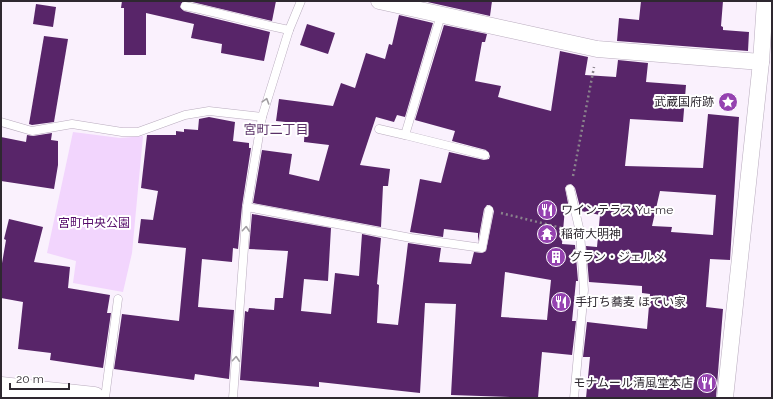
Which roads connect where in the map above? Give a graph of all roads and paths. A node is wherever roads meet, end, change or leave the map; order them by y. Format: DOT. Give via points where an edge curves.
graph roads {
  1 [pos="301,1"];
  2 [pos="379,1"];
  3 [pos="765,1"];
  4 [pos="185,6"];
  5 [pos="441,15"];
  6 [pos="289,30"];
  7 [pos="597,49"];
  8 [pos="761,62"];
  9 [pos="262,117"];
  10 [pos="1,122"];
  11 [pos="378,129"];
  12 [pos="405,135"];
  13 [pos="485,155"];
  14 [pos="570,189"];
  15 [pos="247,208"];
  16 [pos="489,210"];
  17 [pos="580,232"];
  18 [pos="118,299"];
  19 [pos="1,388"];
  20 [pos="94,398"];
  21 [pos="105,398"];
  22 [pos="233,398"];
  23 [pos="574,398"];
  24 [pos="725,398"];
  1 -- 6 [label="lane"];
  2 -- 5 [label="street"];
  3 -- 8 [label="street"];
  4 -- 6 [label="lane"];
  5 -- 7 [label="street"];
  5 -- 12 [label="lane"];
  9 -- 6 [label="lane, one-way"];
  7 -- 8 [label="street"];
  7 -- 14 [label="path"];
  8 -- 24 [label="street"];
  9 -- 10 [label="lane" via="209,111 185,115 138,132 72,124 32,131"];
  9 -- 15 [label="lane"];
  11 -- 12 [label="lane"];
  12 -- 13 [label="lane"];
  14 -- 17 [label="lane"];
  15 -- 16 [label="lane" via="411,238 482,248"];
  22 -- 15 [label="lane, one-way"];
  16 -- 17 [label="path"];
  17 -- 23 [label="lane" via="584,290"];
  18 -- 21 [label="lane"];
  19 -- 20 [label="main road"];
}
